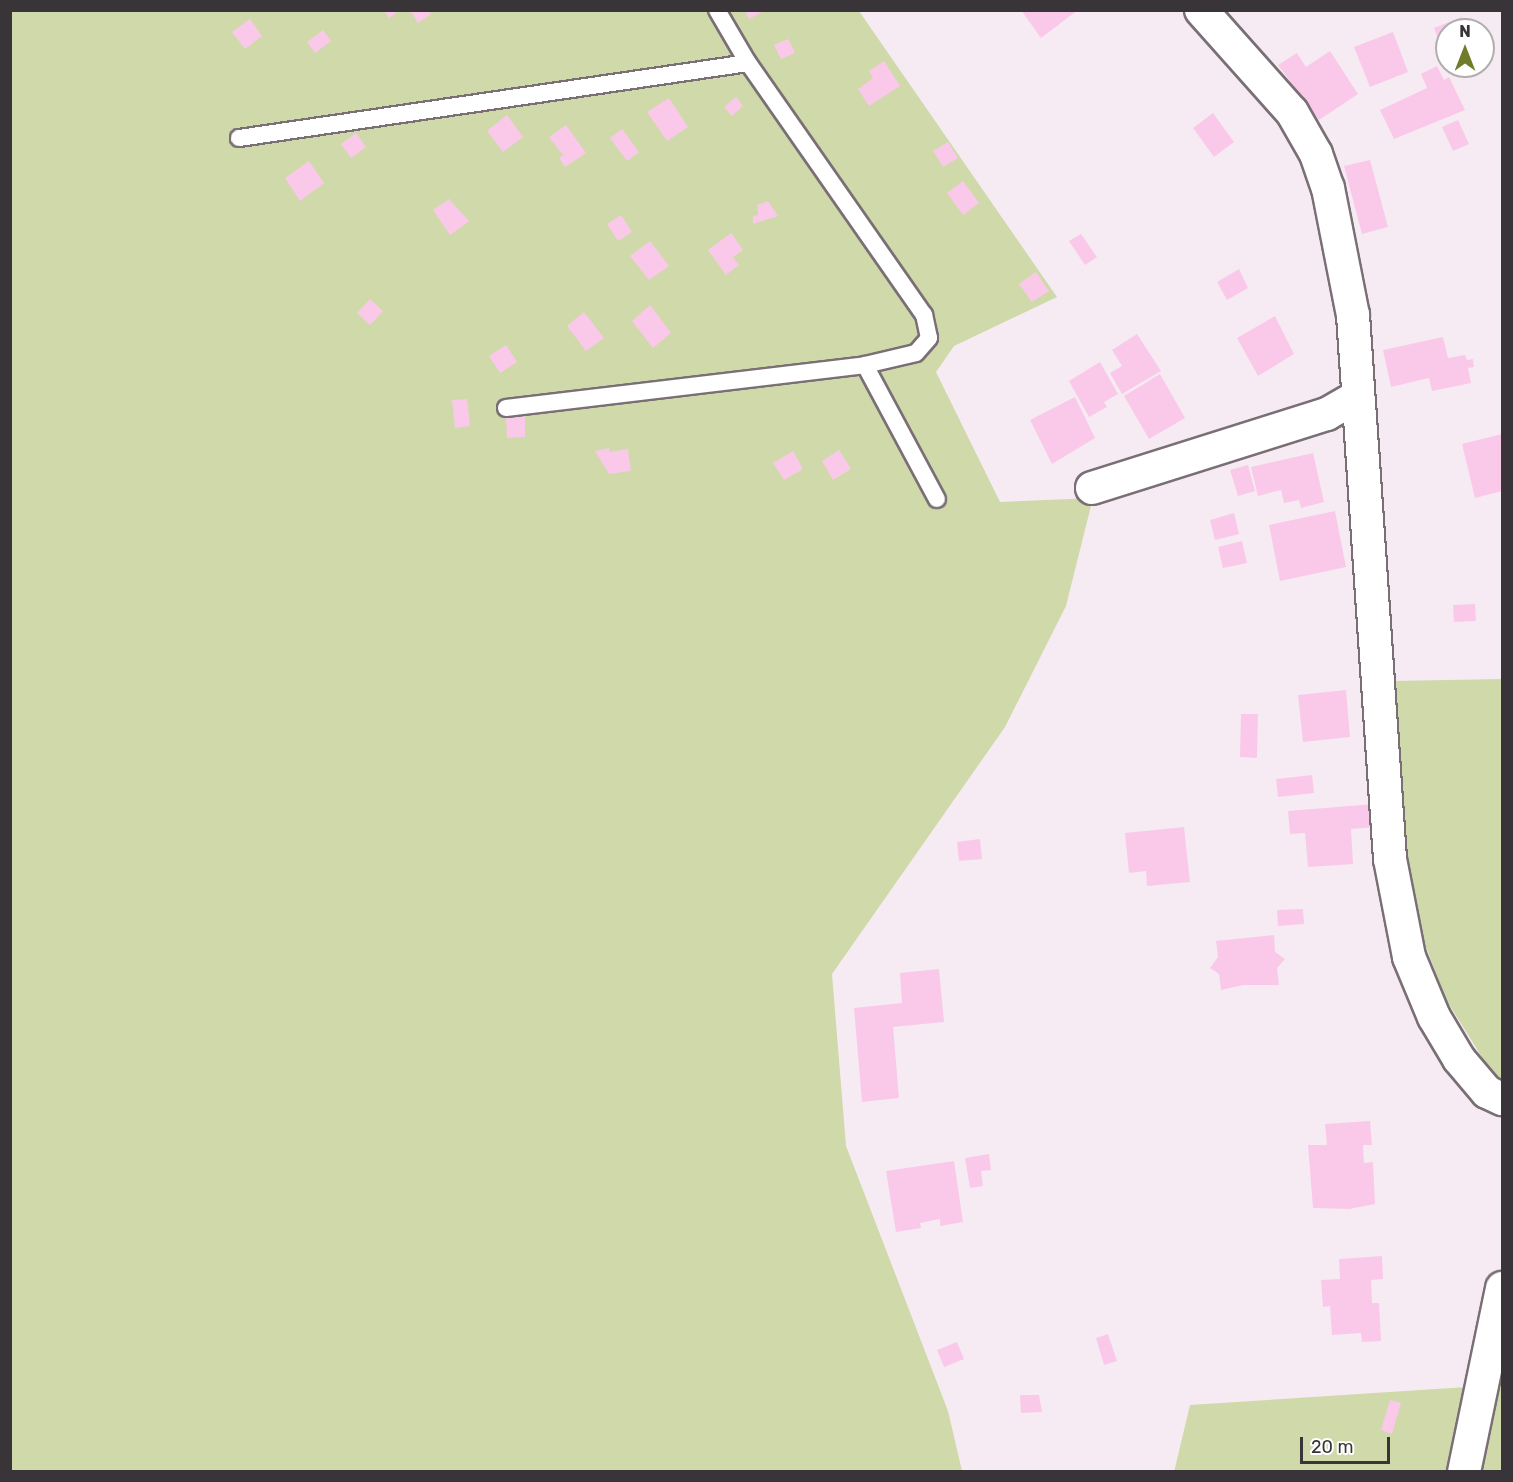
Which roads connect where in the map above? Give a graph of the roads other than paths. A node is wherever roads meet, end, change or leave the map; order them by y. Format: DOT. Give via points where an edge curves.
graph roads {
  1 [pos="717,10"];
  2 [pos="1201,10"];
  3 [pos="748,63"];
  4 [pos="239,138"];
  5 [pos="865,365"];
  6 [pos="1357,397"];
  7 [pos="506,408"];
  8 [pos="1092,488"];
  9 [pos="937,499"];
  10 [pos="1503,1099"];
  11 [pos="1503,1288"];
  12 [pos="1464,1472"];
  1 -- 3 [label="lane"];
  2 -- 6 [label="street" via="1292,112 1316,154 1344,257"];
  3 -- 4 [label="lane"];
  3 -- 5 [label="lane" via="929,326 929,338 915,353"];
  5 -- 7 [label="lane"];
  5 -- 9 [label="lane"];
  6 -- 8 [label="street" via="1327,414"];
  6 -- 10 [label="street" via="1390,859 1409,957 1434,1017 1459,1059 1487,1092"];
  11 -- 12 [label="street"];
}
